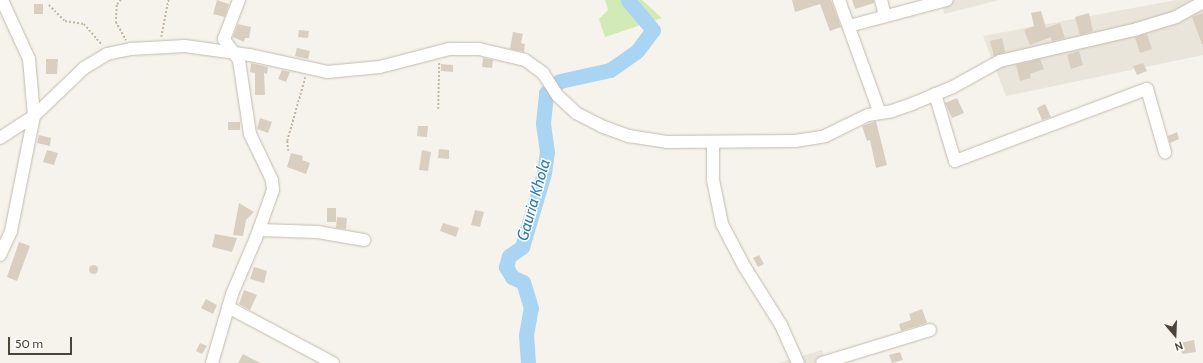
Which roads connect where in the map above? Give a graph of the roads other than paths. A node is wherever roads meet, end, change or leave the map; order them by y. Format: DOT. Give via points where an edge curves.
graph roads {
  1 [pos="2,0"];
  2 [pos="239,0"];
  3 [pos="839,0"];
  4 [pos="881,0"];
  5 [pos="947,0"];
  6 [pos="1203,2"];
  7 [pos="885,16"];
  8 [pos="849,26"];
  9 [pos="231,52"];
  10 [pos="935,94"];
  11 [pos="880,113"];
  12 [pos="34,116"];
  13 [pos="0,138"];
  14 [pos="713,144"];
  15 [pos="1165,152"];
  16 [pos="259,230"];
  17 [pos="364,240"];
  18 [pos="0,255"];
  19 [pos="228,307"];
  20 [pos="930,330"];
  21 [pos="212,363"];
  22 [pos="333,363"];
  23 [pos="798,363"];
  24 [pos="822,363"];
  1 -- 12 [label="street" via="29,59"];
  2 -- 9 [label="street" via="224,39"];
  3 -- 8 [label="street"];
  4 -- 7 [label="street"];
  5 -- 7 [label="street"];
  6 -- 10 [label="street" via="1176,17 1137,29 1000,61"];
  7 -- 8 [label="street"];
  8 -- 11 [label="street"];
  9 -- 12 [label="street" via="185,46 115,52 84,68"];
  9 -- 14 [label="street" via="327,72 380,67 438,52 479,49 503,53 525,60 543,73 558,96 576,113 601,126 629,136 667,142"];
  9 -- 16 [label="street" via="239,60 242,69 250,134 272,180 272,190"];
  10 -- 11 [label="street" via="892,111"];
  10 -- 15 [label="street" via="955,161 1147,89"];
  11 -- 14 [label="street" via="853,121 825,136 767,143"];
  12 -- 13 [label="street"];
  12 -- 18 [label="street" via="11,231"];
  14 -- 23 [label="street" via="713,180 722,224 744,266 781,325"];
  16 -- 17 [label="street" via="318,232"];
  16 -- 19 [label="street"];
  19 -- 21 [label="street"];
  19 -- 22 [label="street"];
  20 -- 24 [label="street"];
}
